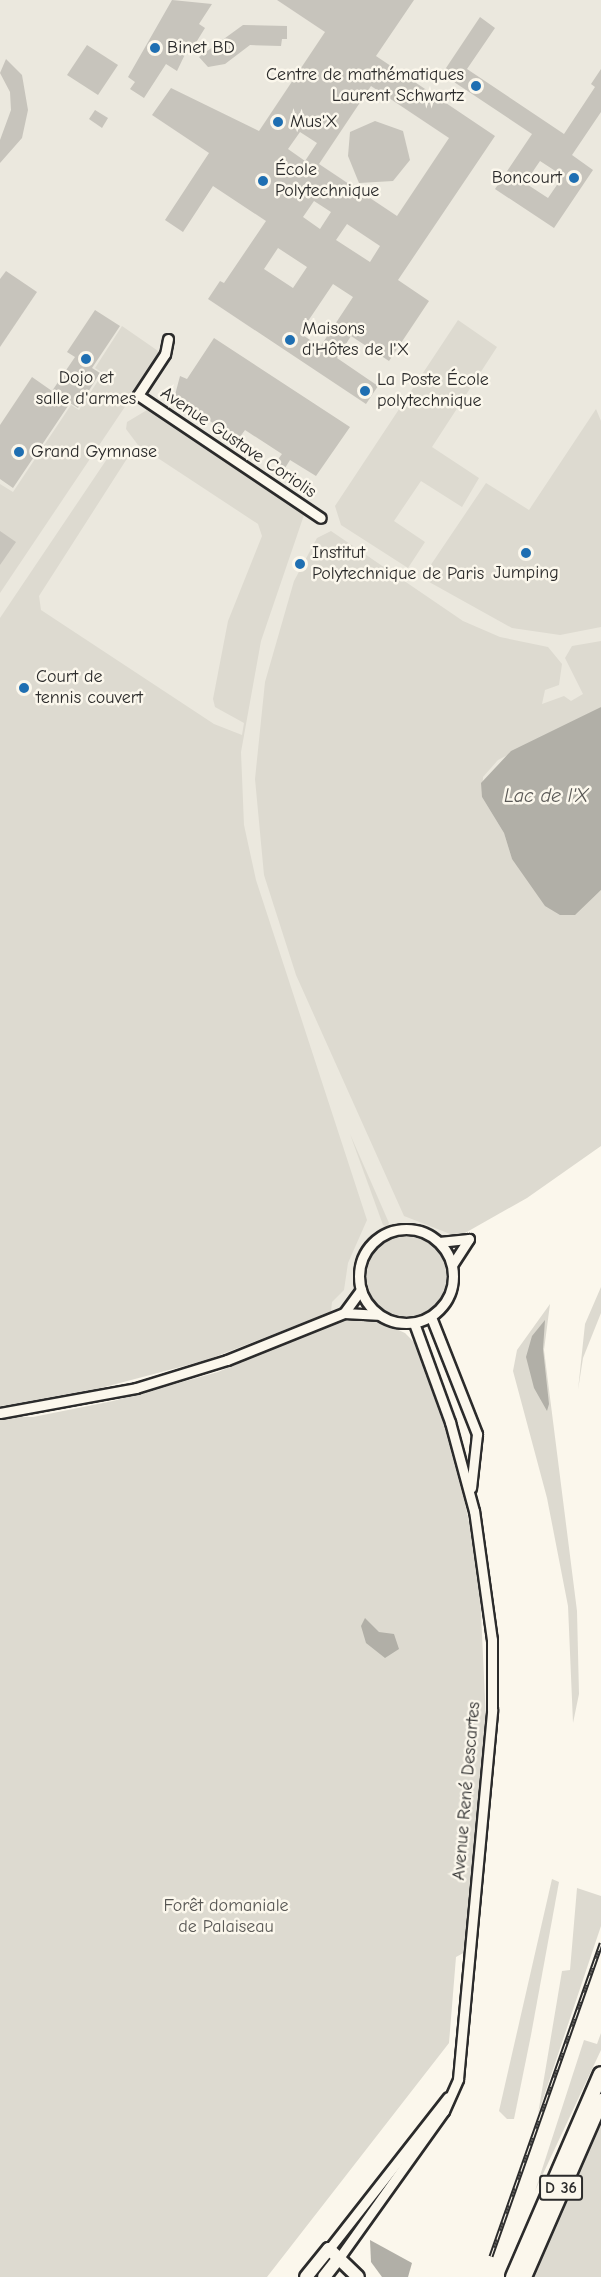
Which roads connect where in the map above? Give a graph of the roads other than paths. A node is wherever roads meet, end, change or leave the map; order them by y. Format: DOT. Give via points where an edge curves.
graph roads {
  1 [pos="168,339"];
  2 [pos="321,518"];
  3 [pos="439,1242"];
  4 [pos="452,1265"];
  5 [pos="361,1290"];
  6 [pos="344,1313"];
  7 [pos="379,1315"];
  8 [pos="431,1317"];
  9 [pos="414,1323"];
  10 [pos="0,1413"];
  11 [pos="470,1490"];
  12 [pos="601,2074"];
  13 [pos="452,2093"];
  14 [pos="597,2098"];
  15 [pos="329,2249"];
  16 [pos="339,2258"];
  17 [pos="318,2263"];
  18 [pos="329,2275"];
  19 [pos="306,2277"];
  20 [pos="358,2277"];
  21 [pos="513,2277"];
  22 [pos="524,2277"];
  1 -- 2 [label="street, Avenue Gustave Coriolis" via="165,354 138,395"];
  3 -- 4 [label="street"];
  3 -- 4 [label="street" via="469,1239"];
  3 -- 5 [label="street" via="411,1229 379,1238 364,1256"];
  4 -- 8 [label="street" via="450,1294"];
  5 -- 6 [label="street"];
  5 -- 7 [label="street"];
  6 -- 7 [label="street"];
  6 -- 10 [label="street" via="227,1360 136,1388"];
  7 -- 9 [label="street"];
  8 -- 9 [label="street"];
  8 -- 11 [label="street, Avenue René Descartes" via="477,1434"];
  9 -- 11 [label="street, Avenue René Descartes"];
  11 -- 13 [label="street, Avenue René Descartes" via="483,1559 494,1681 460,2067"];
  12 -- 14 [label="main road, D 36"];
  13 -- 15 [label="street"];
  13 -- 16 [label="street"];
  14 -- 21 [label="main road, D 36"];
  14 -- 22 [label="main road, D 36"];
  15 -- 16 [label="main road"];
  15 -- 17 [label="main road"];
  16 -- 18 [label="main road"];
  16 -- 20 [label="main road"];
  17 -- 18 [label="main road"];
  17 -- 19 [label="main road"];
}
